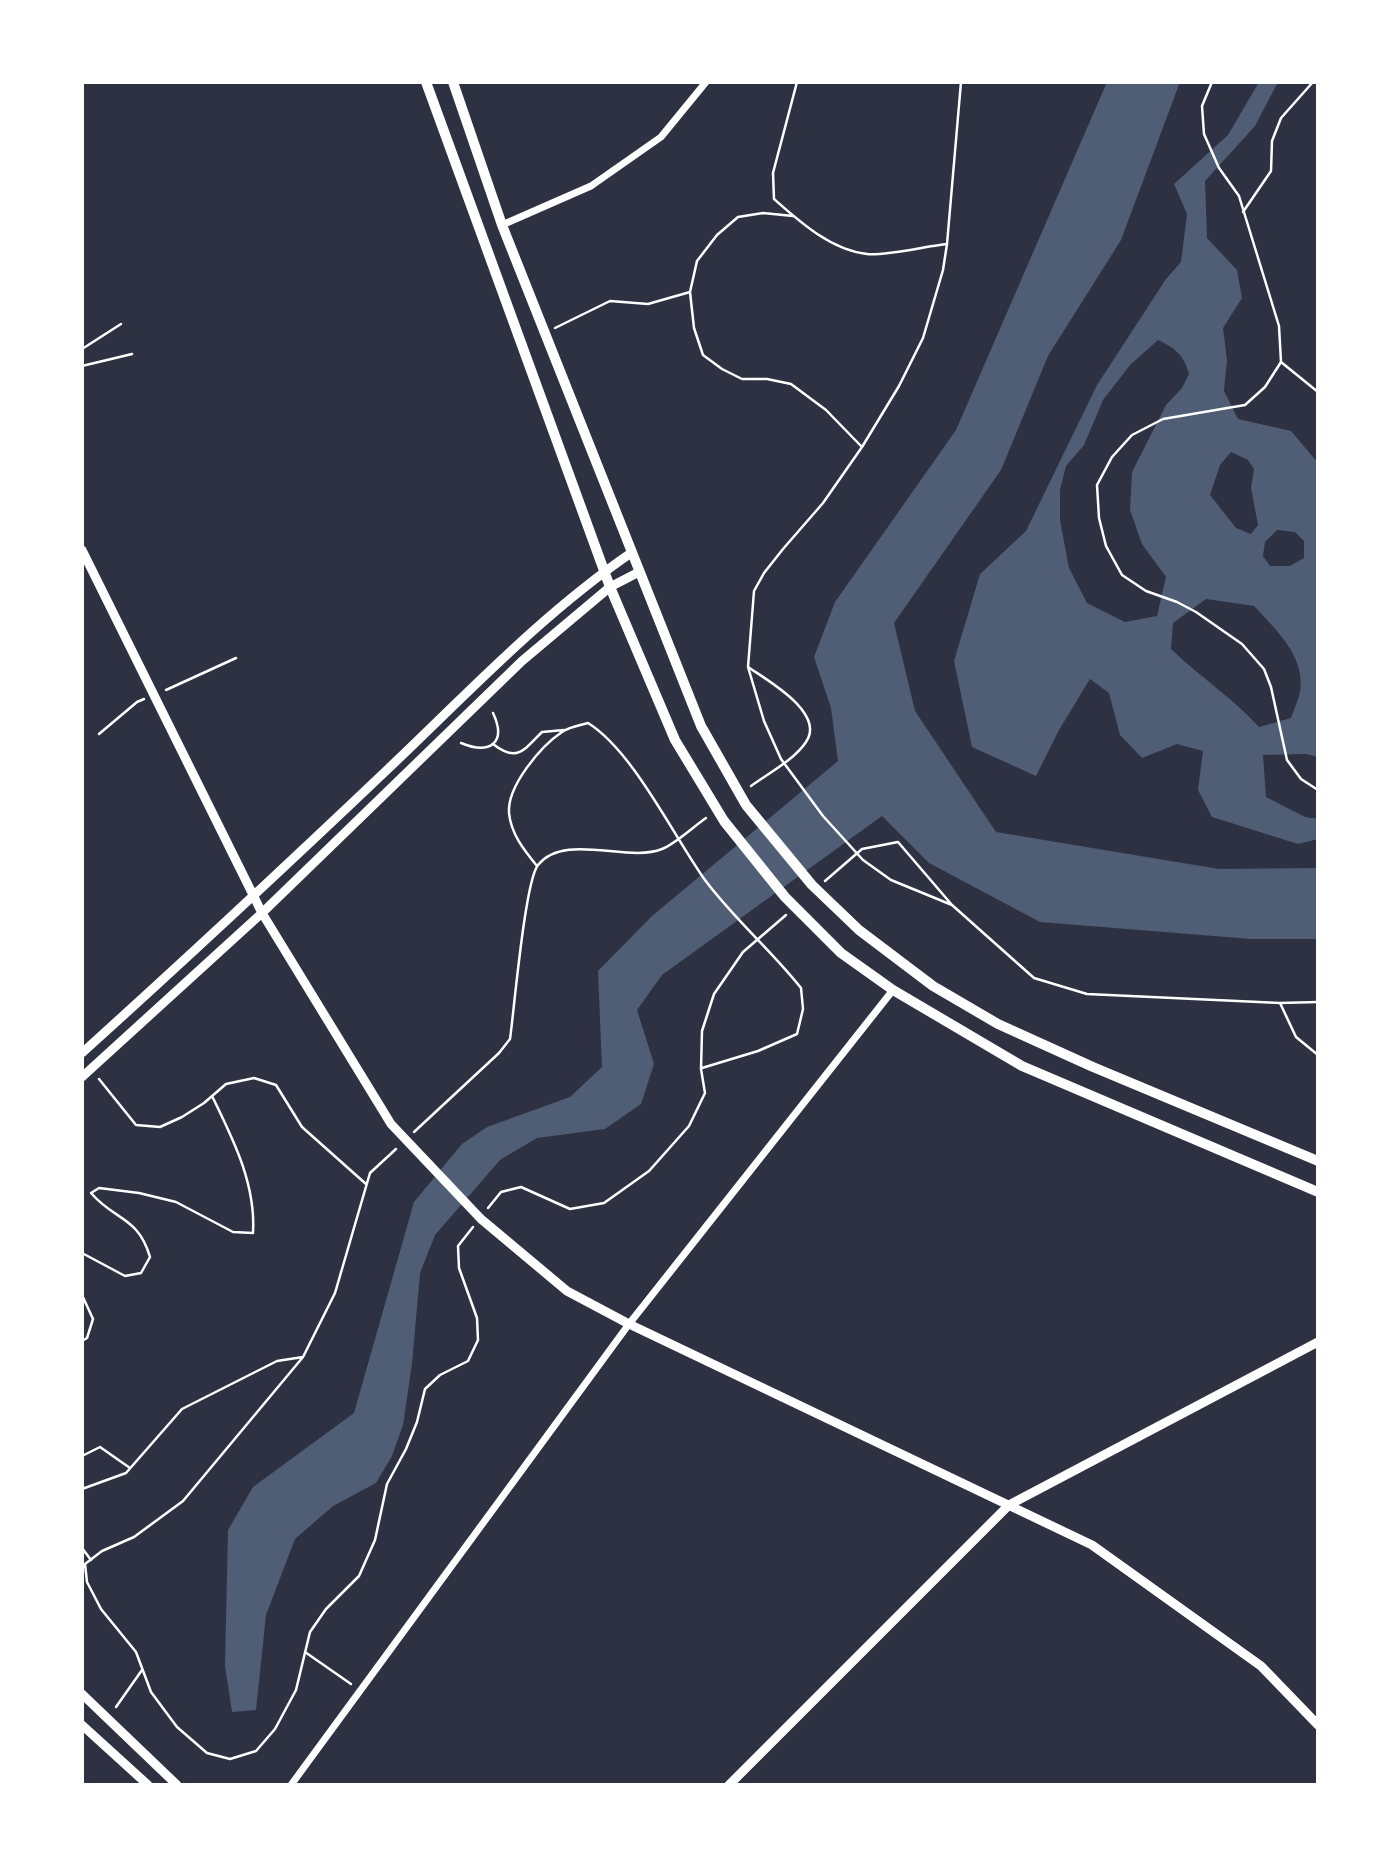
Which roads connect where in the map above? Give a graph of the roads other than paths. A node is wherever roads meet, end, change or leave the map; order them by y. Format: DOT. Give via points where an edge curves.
graph roads {
  1 [pos="426,82"];
  2 [pos="453,82"];
  3 [pos="706,82"];
  4 [pos="502,225"];
  5 [pos="82,550"];
  6 [pos="631,553"];
  7 [pos="606,570"];
  8 [pos="639,572"];
  9 [pos="610,587"];
  10 [pos="254,896"];
  11 [pos="262,913"];
  12 [pos="893,990"];
  13 [pos="82,1053"];
  14 [pos="82,1077"];
  15 [pos="1318,1161"];
  16 [pos="1318,1192"];
  17 [pos="629,1324"];
  18 [pos="1318,1342"];
  19 [pos="1009,1505"];
  20 [pos="82,1694"];
  21 [pos="82,1725"];
  22 [pos="1318,1725"];
  23 [pos="148,1785"];
  24 [pos="177,1785"];
  25 [pos="291,1785"];
  26 [pos="729,1785"];
  1 -- 7 [label="main road"];
  2 -- 4 [label="main road"];
  3 -- 4 [label="street" via="661,137 591,186"];
  4 -- 6 [label="main road"];
  5 -- 10 [label="street"];
  6 -- 7 [label="street"];
  6 -- 8 [label="main road"];
  7 -- 9 [label="main road"];
  7 -- 10 [label="street" via="531,632"];
  8 -- 9 [label="street"];
  8 -- 15 [label="main road" via="701,726 746,805 812,885 859,930 933,986 998,1024"];
  9 -- 11 [label="street" via="522,661"];
  9 -- 12 [label="main road" via="675,740 724,821 785,897 841,953"];
  10 -- 11 [label="street"];
  10 -- 13 [label="street"];
  11 -- 14 [label="street"];
  11 -- 17 [label="street" via="391,1124 481,1219 567,1292"];
  12 -- 16 [label="main road" via="1022,1066"];
  12 -- 17 [label="street"];
  17 -- 19 [label="street"];
  17 -- 25 [label="street"];
  18 -- 19 [label="street"];
  19 -- 22 [label="street" via="1092,1545 1261,1666"];
  19 -- 26 [label="street"];
  20 -- 24 [label="street"];
  21 -- 23 [label="street"];
}
